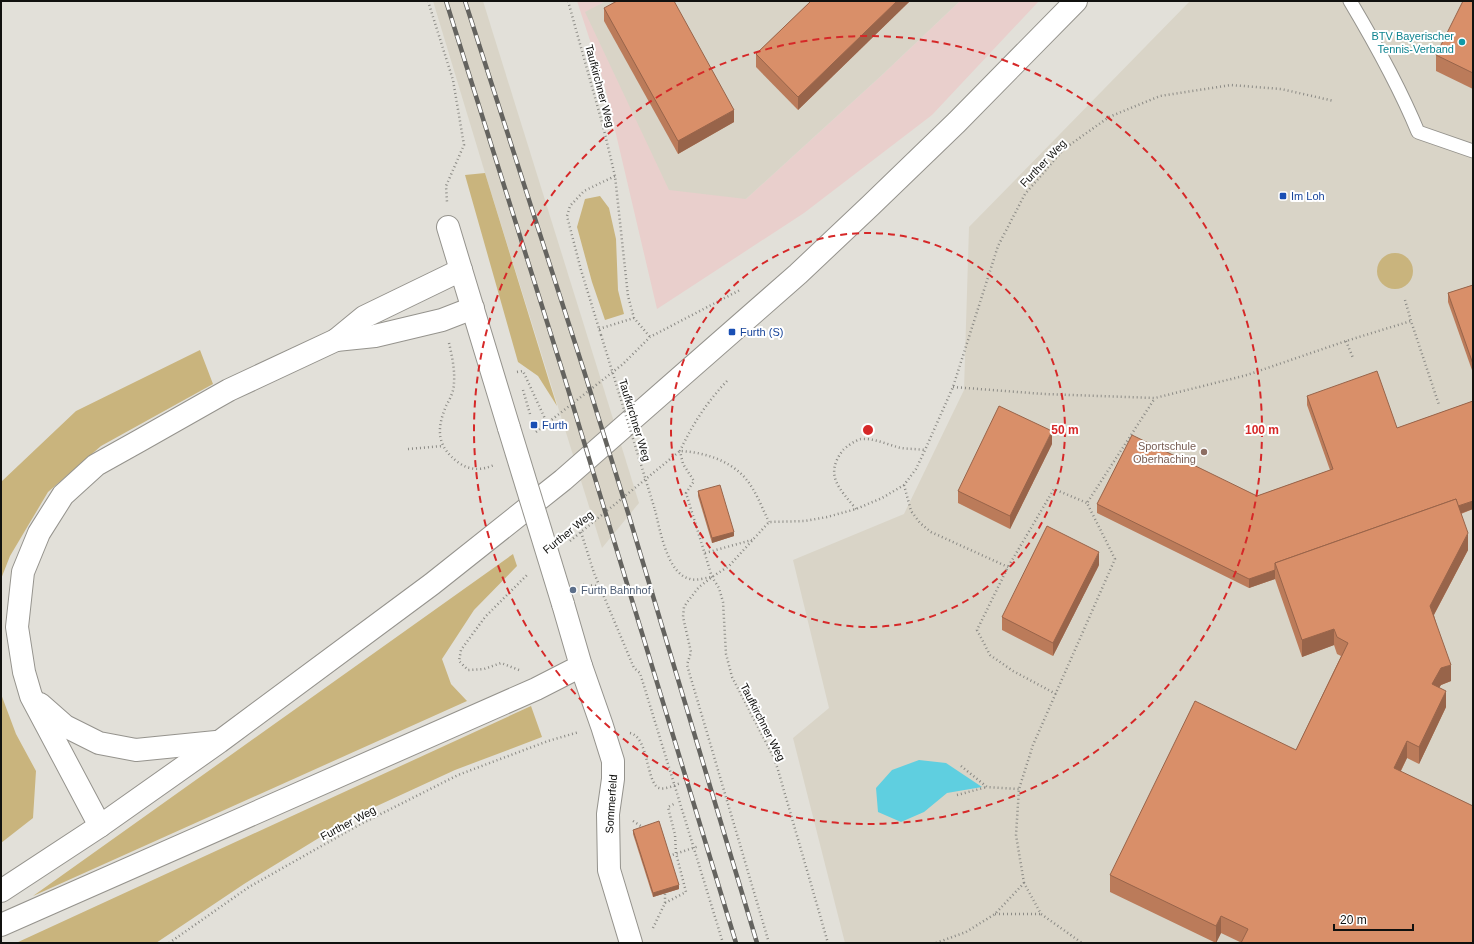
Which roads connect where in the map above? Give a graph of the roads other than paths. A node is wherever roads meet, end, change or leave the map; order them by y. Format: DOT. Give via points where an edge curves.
graph roads {
  1 [pos="1076,1"];
  2 [pos="1350,1"];
  3 [pos="1473,151"];
  4 [pos="448,227"];
  5 [pos="461,270"];
  6 [pos="473,308"];
  7 [pos="336,340"];
  8 [pos="581,666"];
  9 [pos="31,696"];
  10 [pos="220,742"];
  11 [pos="100,826"];
  12 [pos="1,891"];
  13 [pos="1,925"];
  14 [pos="631,943"];
  1 -- 10 [label="main road" via="957,122 798,274 563,480 432,584"];
  2 -- 3 [label="lane" via="1405,101 1418,132"];
  4 -- 5 [label="main road, Sommerfeld"];
  5 -- 6 [label="main road, Sommerfeld"];
  5 -- 7 [label="main road" via="364,317"];
  6 -- 7 [label="main road" via="442,320 375,336"];
  6 -- 8 [label="main road, Sommerfeld, bridge"];
  7 -- 9 [label="main road" via="229,390 96,465 63,495 39,534 23,572 17,628 24,672"];
  8 -- 13 [label="main road"];
  8 -- 14 [label="main road, Sommerfeld" via="613,761 608,814 609,870"];
  9 -- 10 [label="main road" via="65,726 99,743 136,750"];
  9 -- 11 [label="main road"];
  10 -- 11 [label="main road"];
  11 -- 12 [label="main road"];
}
